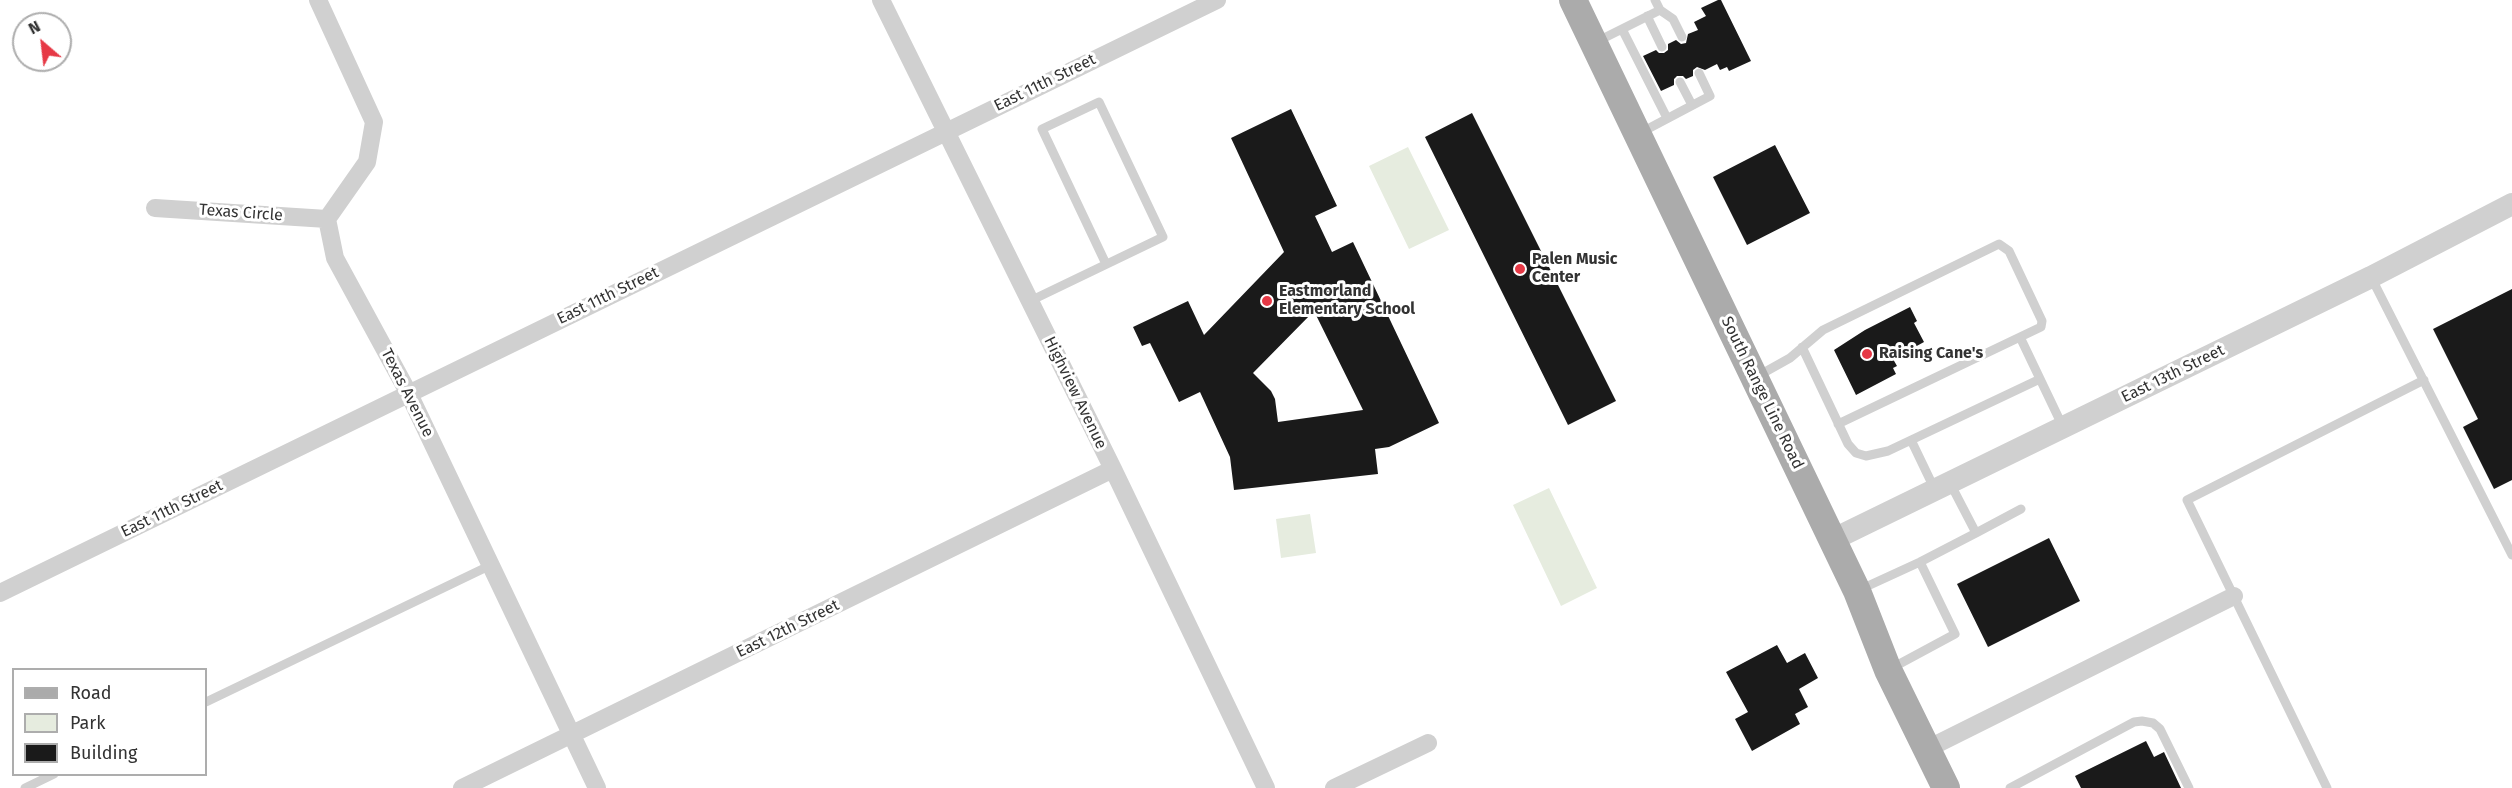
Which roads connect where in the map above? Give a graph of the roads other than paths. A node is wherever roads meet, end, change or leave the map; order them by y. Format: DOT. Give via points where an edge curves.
graph roads {
  1 [pos="318,0"];
  2 [pos="881,0"];
  3 [pos="1573,0"];
  4 [pos="1655,0"];
  5 [pos="1208,2"];
  6 [pos="1660,10"];
  7 [pos="1647,16"];
  8 [pos="1622,28"];
  9 [pos="1682,37"];
  10 [pos="1594,43"];
  11 [pos="1662,46"];
  12 [pos="1699,73"];
  13 [pos="1680,82"];
  14 [pos="1692,105"];
  15 [pos="1667,118"];
  16 [pos="946,131"];
  17 [pos="1638,134"];
  18 [pos="2512,204"];
  19 [pos="155,208"];
  20 [pos="327,219"];
  21 [pos="1106,264"];
  22 [pos="2371,277"];
  23 [pos="1030,302"];
  24 [pos="2020,337"];
  25 [pos="1802,347"];
  26 [pos="1754,378"];
  27 [pos="2040,379"];
  28 [pos="2424,380"];
  29 [pos="409,394"];
  30 [pos="1838,424"];
  31 [pos="2063,428"];
  32 [pos="1911,440"];
  33 [pos="1113,469"];
  34 [pos="1942,486"];
  35 [pos="2022,509"];
  36 [pos="1976,533"];
  37 [pos="1832,540"];
  38 [pos="2512,555"];
  39 [pos="1920,562"];
  40 [pos="491,565"];
  41 [pos="1857,591"];
  42 [pos="0,592"];
  43 [pos="2234,596"];
  44 [pos="1888,670"];
  45 [pos="207,702"];
  46 [pos="571,735"];
  47 [pos="1428,743"];
  48 [pos="1927,749"];
  49 [pos="50,776"];
  50 [pos="26,788"];
  51 [pos="462,788"];
  52 [pos="597,788"];
  53 [pos="1266,788"];
  54 [pos="1334,788"];
  55 [pos="1946,788"];
  56 [pos="2010,788"];
  57 [pos="2190,788"];
  58 [pos="2327,788"];
  1 -- 20 [label="street" via="375,122 367,162"];
  2 -- 16 [label="street, Highview Avenue"];
  3 -- 10 [label="main road, South Range Line Road"];
  4 -- 6 [label="lane"];
  5 -- 16 [label="street, East 11th Street"];
  6 -- 7 [label="lane"];
  6 -- 9 [label="lane" via="1673,20"];
  7 -- 8 [label="lane"];
  7 -- 11 [label="lane"];
  8 -- 10 [label="lane"];
  8 -- 15 [label="lane"];
  10 -- 17 [label="main road, South Range Line Road"];
  12 -- 14 [label="lane" via="1710,96"];
  13 -- 14 [label="lane"];
  14 -- 15 [label="lane"];
  15 -- 17 [label="lane"];
  16 -- 23 [label="street, Highview Avenue"];
  16 -- 29 [label="street, East 11th Street"];
  17 -- 26 [label="main road, South Range Line Road"];
  18 -- 22 [label="street, East 13th Street"];
  19 -- 20 [label="street, Texas Circle"];
  20 -- 29 [label="street, Texas Avenue" via="335,258"];
  21 -- 21 [label="lane" via="1163,237 1099,102 1042,129"];
  21 -- 23 [label="lane"];
  22 -- 28 [label="lane"];
  22 -- 31 [label="street, East 13th Street"];
  23 -- 33 [label="street, Highview Avenue"];
  24 -- 25 [label="lane" via="2042,327 2042,321 2008,251 1999,244 1823,330"];
  24 -- 27 [label="lane"];
  24 -- 30 [label="lane"];
  25 -- 26 [label="lane" via="1782,364"];
  25 -- 30 [label="lane"];
  26 -- 37 [label="main road, South Range Line Road"];
  27 -- 31 [label="lane"];
  27 -- 32 [label="lane"];
  28 -- 38 [label="lane"];
  28 -- 43 [label="lane" via="2187,500"];
  29 -- 40 [label="street, Texas Avenue"];
  29 -- 42 [label="street, East 11th Street"];
  30 -- 32 [label="lane" via="1851,450 1861,455 1881,453"];
  31 -- 34 [label="street, East 13th Street"];
  32 -- 34 [label="lane"];
  33 -- 46 [label="street, East 12th Street"];
  33 -- 53 [label="street, Highview Avenue"];
  34 -- 36 [label="lane"];
  34 -- 37 [label="street, East 13th Street"];
  35 -- 36 [label="lane"];
  36 -- 39 [label="lane"];
  37 -- 41 [label="main road, South Range Line Road"];
  39 -- 41 [label="lane"];
  39 -- 44 [label="lane" via="1955,634"];
  40 -- 45 [label="lane"];
  40 -- 46 [label="street, Texas Avenue"];
  41 -- 44 [label="main road, South Range Line Road"];
  43 -- 48 [label="street"];
  43 -- 58 [label="lane"];
  44 -- 48 [label="main road, South Range Line Road"];
  46 -- 51 [label="street, East 12th Street"];
  46 -- 52 [label="street, Texas Avenue"];
  47 -- 54 [label="street"];
  48 -- 55 [label="main road, South Range Line Road"];
  49 -- 50 [label="lane"];
  56 -- 57 [label="lane" via="2142,721 2160,729"];
}
